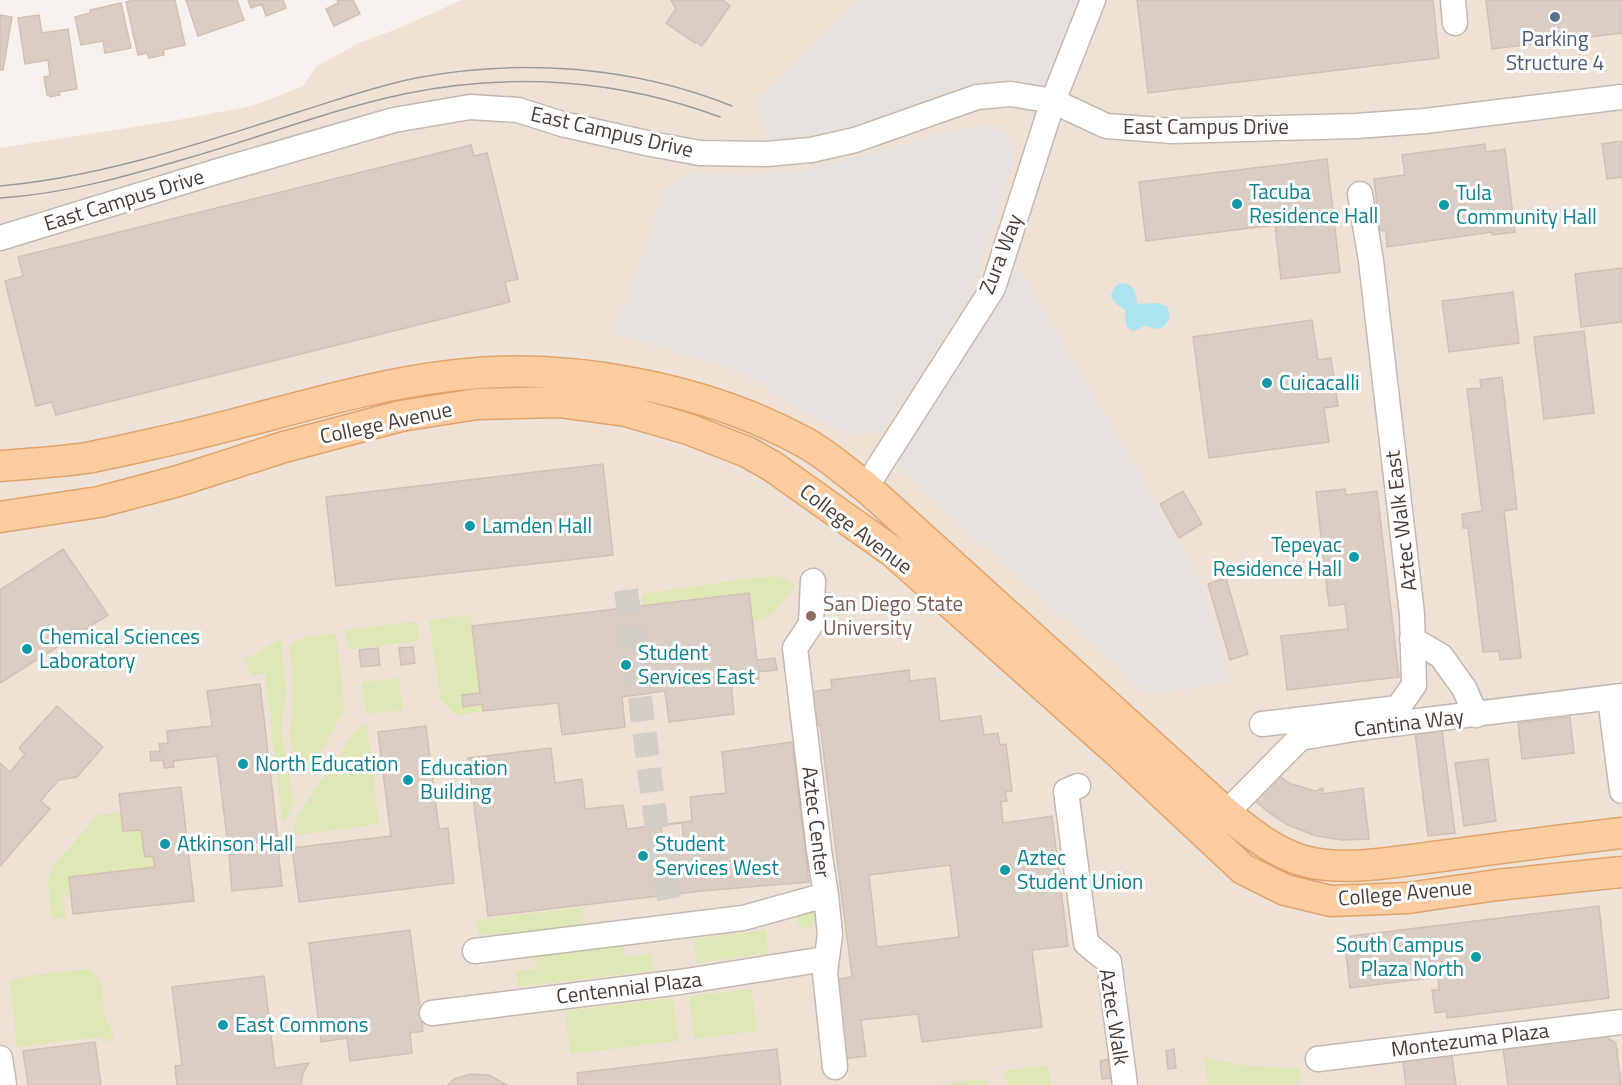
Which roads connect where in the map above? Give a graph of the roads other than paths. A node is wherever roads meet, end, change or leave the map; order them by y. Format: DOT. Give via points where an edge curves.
graph roads {
  1 [pos="1093,0"];
  2 [pos="1622,97"];
  3 [pos="1053,101"];
  4 [pos="1360,194"];
  5 [pos="0,238"];
  6 [pos="22,464"];
  7 [pos="772,466"];
  8 [pos="866,487"];
  9 [pos="0,517"];
  10 [pos="813,582"];
  11 [pos="1412,639"];
  12 [pos="1616,697"];
  13 [pos="1476,715"];
  14 [pos="1262,724"];
  15 [pos="1078,786"];
  16 [pos="1622,791"];
  17 [pos="1226,813"];
  18 [pos="1622,833"];
  19 [pos="1622,872"];
  20 [pos="826,895"];
  21 [pos="475,951"];
  22 [pos="825,959"];
  23 [pos="432,1013"];
  24 [pos="1622,1022"];
  25 [pos="0,1058"];
  26 [pos="1318,1059"];
  27 [pos="835,1067"];
  28 [pos="4,1085"];
  29 [pos="1125,1085"];
  1 -- 3 [label="street, Zura Way"];
  2 -- 3 [label="street, East Campus Drive" via="1425,121 1173,131 1106,126"];
  3 -- 5 [label="street, East Campus Drive" via="1011,94 977,97 855,140 811,150 766,154 700,153 562,124 518,110 470,107 383,123"];
  3 -- 8 [label="street, Zura Way" via="993,288"];
  4 -- 11 [label="street, Aztec Walk East" via="1384,372"];
  6 -- 8 [label="main road, College Avenue" via="85,458 377,389 457,375 511,371 590,376 677,392 743,413 805,443"];
  7 -- 8 [label="main road" via="852,494"];
  7 -- 9 [label="main road, College Avenue" via="688,429 626,411 559,402 477,404 390,419 99,502"];
  7 -- 19 [label="main road, College Avenue" via="893,552 1243,869 1285,890 1331,901 1408,898"];
  8 -- 17 [label="main road, College Avenue"];
  10 -- 20 [label="street, Aztec Center" via="811,624 795,648"];
  11 -- 13 [label="street" via="1441,656 1464,688"];
  11 -- 14 [label="street, Aztec Walk East" via="1414,685 1398,708"];
  12 -- 13 [label="street, Cantina Way"];
  12 -- 16 [label="street"];
  13 -- 17 [label="street, Cantina Way" via="1300,738"];
  15 -- 29 [label="street, Aztec Walk" via="1066,791 1086,943 1109,962"];
  17 -- 18 [label="main road, College Avenue" via="1272,847 1305,861 1330,866"];
  20 -- 21 [label="street" via="743,918"];
  20 -- 22 [label="street, Aztec Center" via="830,934"];
  22 -- 23 [label="street, Centennial Plaza" via="680,982"];
  22 -- 27 [label="street, Aztec Center"];
  24 -- 26 [label="street, Montezuma Plaza"];
  25 -- 28 [label="street"];
}
